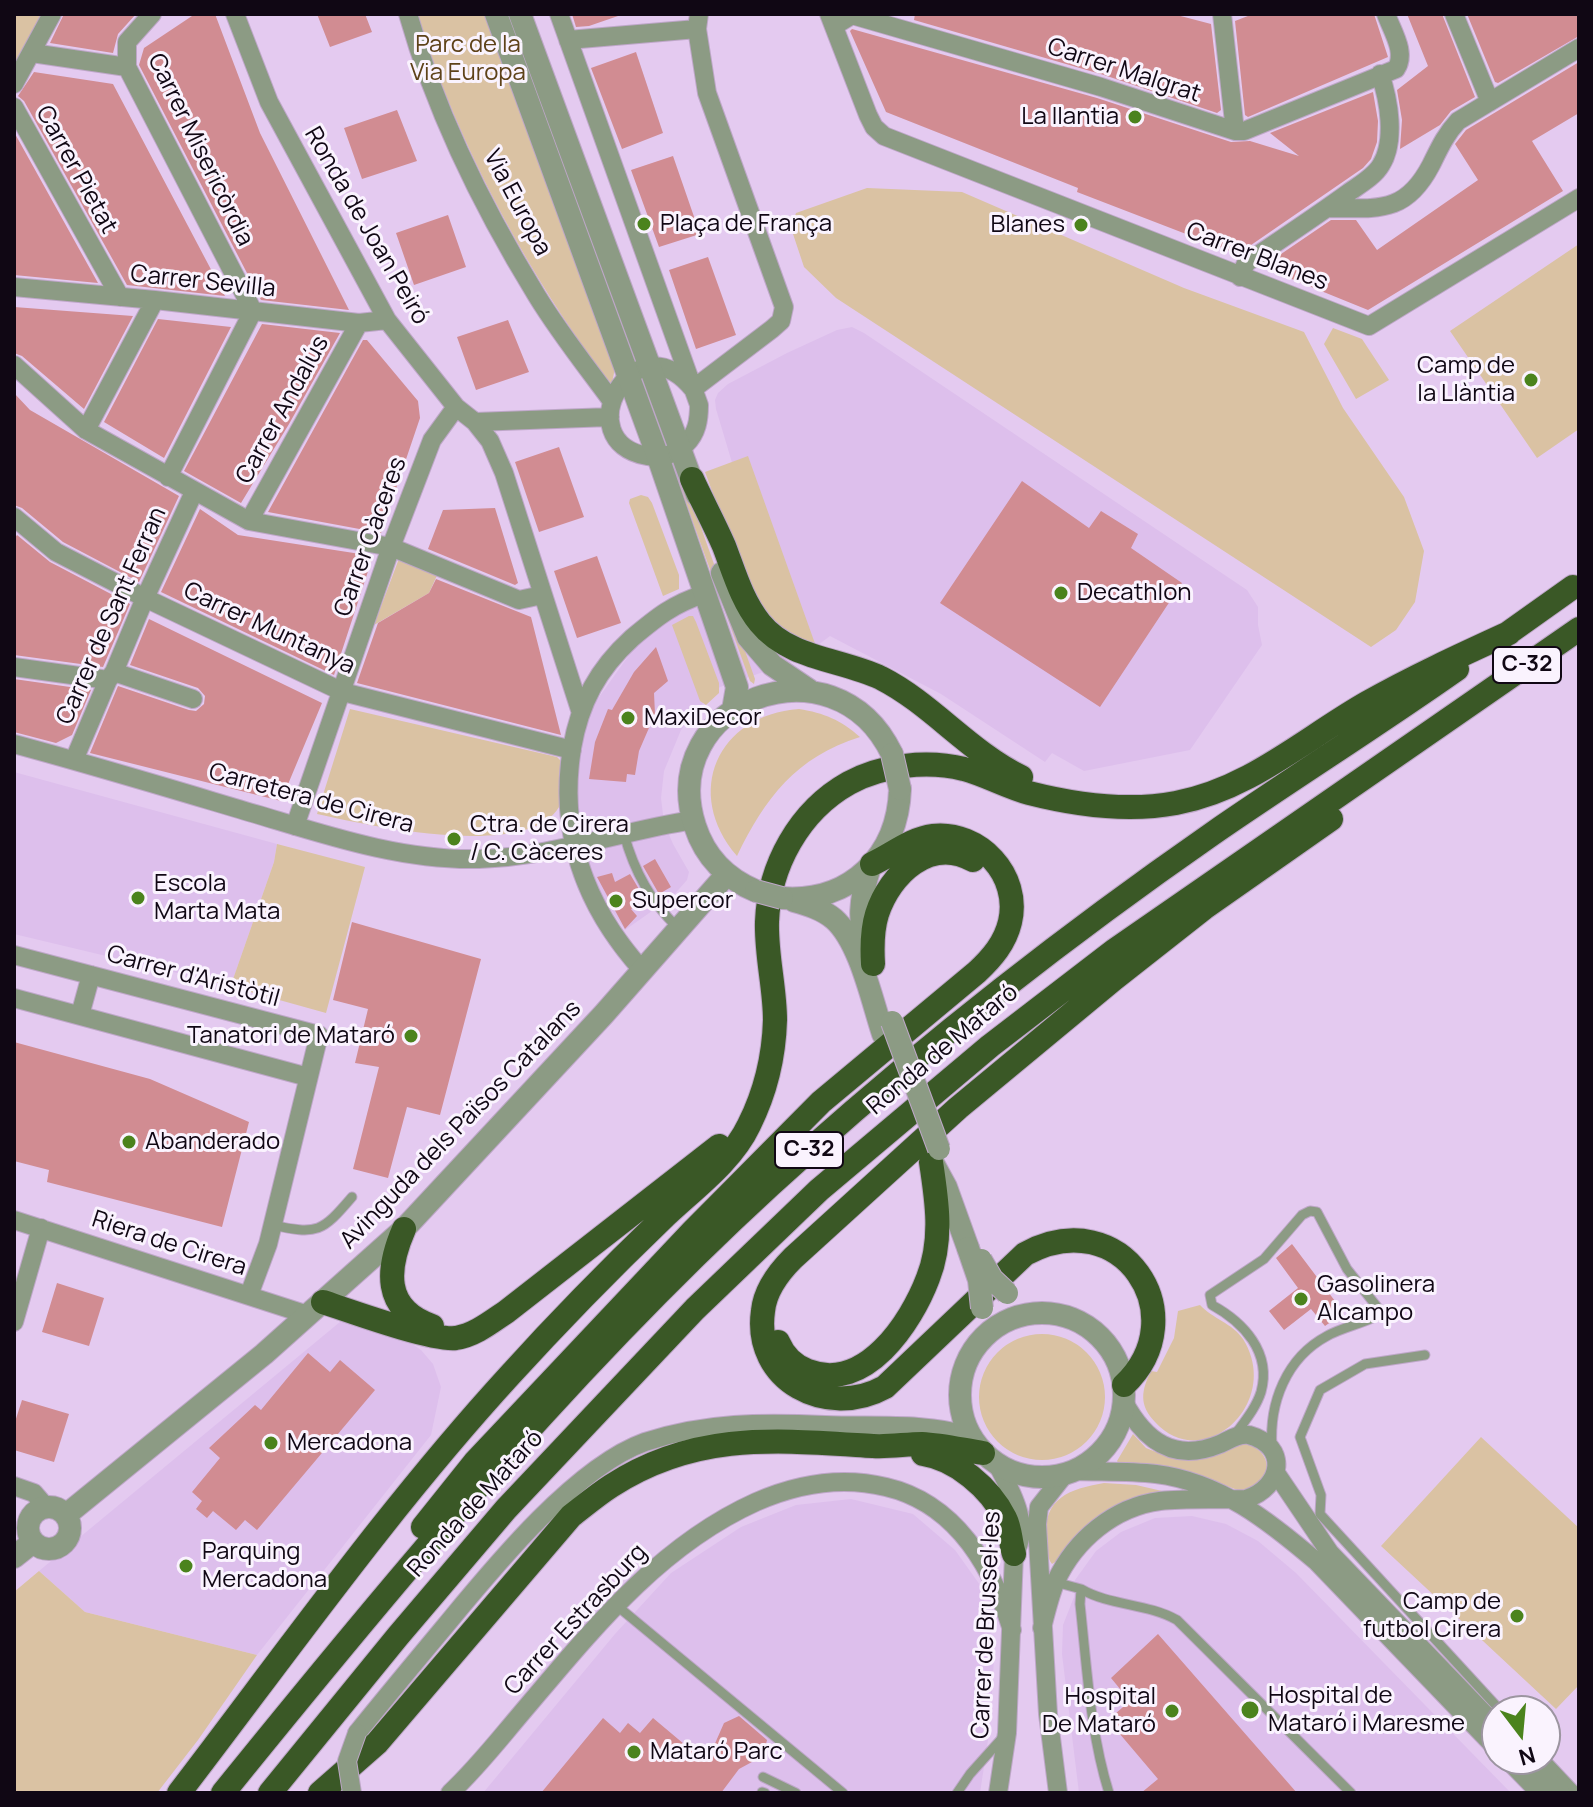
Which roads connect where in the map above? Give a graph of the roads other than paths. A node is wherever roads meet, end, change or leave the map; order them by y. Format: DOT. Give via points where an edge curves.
graph roads {
  1 [pos="52,14"];
  2 [pos="152,14"];
  3 [pos="235,14"];
  4 [pos="408,14"];
  5 [pos="496,14"];
  6 [pos="520,14"];
  7 [pos="559,14"];
  8 [pos="1222,14"];
  9 [pos="1386,14"];
  10 [pos="1454,14"];
  11 [pos="832,20"];
  12 [pos="698,22"];
  13 [pos="568,40"];
  14 [pos="1579,48"];
  15 [pos="32,53"];
  16 [pos="127,67"];
  17 [pos="1388,72"];
  18 [pos="14,84"];
  19 [pos="1490,102"];
  20 [pos="14,107"];
  21 [pos="1235,131"];
  22 [pos="1579,198"];
  23 [pos="1327,208"];
  24 [pos="1240,277"];
  25 [pos="14,287"];
  26 [pos="120,297"];
  27 [pos="155,300"];
  28 [pos="253,311"];
  29 [pos="387,320"];
  30 [pos="359,323"];
  31 [pos="14,365"];
  32 [pos="650,368"];
  33 [pos="628,376"];
  34 [pos="693,389"];
  35 [pos="456,407"];
  36 [pos="610,408"];
  37 [pos="475,422"];
  38 [pos="86,430"];
  39 [pos="669,453"];
  40 [pos="168,477"];
  41 [pos="692,479"];
  42 [pos="194,492"];
  43 [pos="249,521"];
  44 [pos="16,522"];
  45 [pos="391,547"];
  46 [pos="1573,587"];
  47 [pos="704,594"];
  48 [pos="542,595"];
  49 [pos="145,598"];
  50 [pos="1579,629"];
  51 [pos="1509,633"];
  52 [pos="14,667"];
  53 [pos="111,676"];
  54 [pos="809,690"];
  55 [pos="343,692"];
  56 [pos="193,699"];
  57 [pos="1475,702"];
  58 [pos="733,710"];
  59 [pos="581,713"];
  60 [pos="14,744"];
  61 [pos="572,750"];
  62 [pos="74,760"];
  63 [pos="1049,795"];
  64 [pos="693,820"];
  65 [pos="295,826"];
  66 [pos="624,834"];
  67 [pos="574,846"];
  68 [pos="871,866"];
  69 [pos="727,874"];
  70 [pos="829,903"];
  71 [pos="680,930"];
  72 [pos="14,955"];
  73 [pos="873,964"];
  74 [pos="643,971"];
  75 [pos="91,975"];
  76 [pos="14,998"];
  77 [pos="943,1000"];
  78 [pos="80,1015"];
  79 [pos="888,1028"];
  80 [pos="308,1077"];
  81 [pos="757,1107"];
  82 [pos="958,1108"];
  83 [pos="932,1155"];
  84 [pos="352,1197"];
  85 [pos="14,1220"];
  86 [pos="272,1225"];
  87 [pos="41,1228"];
  88 [pos="404,1229"];
  89 [pos="971,1245"];
  90 [pos="544,1283"];
  91 [pos="249,1295"];
  92 [pos="315,1309"];
  93 [pos="14,1322"];
  94 [pos="1087,1326"];
  95 [pos="1425,1355"];
  96 [pos="959,1393"];
  97 [pos="1124,1393"];
  98 [pos="1233,1438"];
  99 [pos="894,1447"];
  100 [pos="1272,1450"];
  101 [pos="983,1451"];
  102 [pos="1070,1472"];
  103 [pos="1276,1473"];
  104 [pos="14,1486"];
  105 [pos="1235,1499"];
  106 [pos="56,1511"];
  107 [pos="33,1542"];
  108 [pos="1014,1554"];
  109 [pos="14,1557"];
  110 [pos="1039,1571"];
  111 [pos="1056,1582"];
  112 [pos="1081,1589"];
  113 [pos="616,1605"];
  114 [pos="364,1619"];
  115 [pos="1042,1628"];
  116 [pos="1012,1630"];
  117 [pos="1486,1695"];
  118 [pos="1481,1710"];
  119 [pos="1481,1732"];
  120 [pos="1007,1733"];
  121 [pos="1523,1775"];
  122 [pos="1544,1775"];
  123 [pos="1560,1775"];
  124 [pos="763,1777"];
  125 [pos="179,1793"];
  126 [pos="223,1793"];
  127 [pos="270,1793"];
  128 [pos="320,1793"];
  129 [pos="352,1793"];
  130 [pos="450,1793"];
  131 [pos="796,1793"];
  132 [pos="843,1793"];
  133 [pos="957,1793"];
  134 [pos="998,1793"];
  135 [pos="1058,1793"];
  136 [pos="1109,1793"];
  137 [pos="1351,1793"];
  138 [pos="1540,1793"];
  139 [pos="1561,1793"];
  140 [pos="1577,1793"];
  1 -- 15 [label="street"];
  2 -- 16 [label="street, Carrer Misericòrdia" via="127,42"];
  3 -- 29 [label="street, Ronda de Joan Peiró" via="269,102"];
  4 -- 36 [label="street, Via Europa" via="477,189 538,298"];
  5 -- 33 [label="street, Via Europa"];
  6 -- 32 [label="street, Via Europa"];
  7 -- 13 [label="street"];
  8 -- 21 [label="street"];
  9 -- 17 [label="street" via="1401,54 1401,62"];
  10 -- 19 [label="street"];
  11 -- 21 [label="street, Carrer Malgrat" via="852,15"];
  11 -- 24 [label="street, Carrer Blanes" via="874,127 884,136"];
  12 -- 13 [label="street"];
  12 -- 34 [label="street" via="707,93 784,307 781,321"];
  13 -- 34 [label="street"];
  14 -- 19 [label="street"];
  15 -- 16 [label="street"];
  15 -- 18 [label="street"];
  16 -- 28 [label="street, Carrer Misericòrdia"];
  17 -- 21 [label="street"];
  17 -- 23 [label="street" via="1385,156 1372,175"];
  19 -- 23 [label="street" via="1446,134 1409,196 1379,207"];
  20 -- 26 [label="street, Carrer Pietat"];
  22 -- 24 [label="street, Carrer Blanes" via="1369,326"];
  23 -- 24 [label="street" via="1246,263"];
  25 -- 26 [label="street, Carrer Sevilla"];
  26 -- 27 [label="street, Carrer Sevilla"];
  27 -- 28 [label="street, Carrer Sevilla"];
  27 -- 38 [label="street"];
  28 -- 30 [label="street, Carrer Sevilla"];
  28 -- 40 [label="street"];
  29 -- 30 [label="street, Carrer Sevilla"];
  29 -- 35 [label="street, Ronda de Joan Peiró"];
  30 -- 43 [label="street, Carrer Andalús"];
  31 -- 38 [label="street"];
  32 -- 33 [label="street"];
  32 -- 34 [label="street" via="672,371"];
  32 -- 39 [label="street, Via Europa"];
  33 -- 36 [label="street" via="617,387"];
  33 -- 39 [label="street, Via Europa"];
  34 -- 39 [label="street" via="699,405 694,434"];
  35 -- 37 [label="street, Ronda de Joan Peiró"];
  35 -- 45 [label="street, Carrer Càceres" via="432,440"];
  36 -- 37 [label="street"];
  36 -- 39 [label="street, Via Europa" via="613,430 624,445 643,456"];
  37 -- 48 [label="street, Ronda de Joan Peiró" via="504,473"];
  38 -- 40 [label="street"];
  39 -- 41 [label="street, Via Europa"];
  39 -- 47 [label="street, Via Europa"];
  40 -- 42 [label="street"];
  41 -- 54 [label="street, Via Europa" via="748,637 772,665"];
  41 -- 63 [label="highway" via="747,605 771,634 798,651 893,684 978,751"];
  42 -- 43 [label="street"];
  42 -- 49 [label="street, Carrer de Sant Ferran"];
  43 -- 45 [label="street"];
  44 -- 49 [label="street, Carrer Muntanya" via="56,552"];
  45 -- 48 [label="street" via="519,600"];
  45 -- 55 [label="street, Carrer Càceres"];
  46 -- 51 [label="highway, C-32"];
  47 -- 58 [label="street, Via Europa" via="737,687"];
  47 -- 59 [label="street" via="677,602 619,651 590,688"];
  48 -- 59 [label="street, Ronda de Joan Peiró"];
  49 -- 53 [label="street, Carrer de Sant Ferran"];
  49 -- 55 [label="street, Carrer Muntanya"];
  50 -- 57 [label="highway, Ronda de Mataró / C-32"];
  51 -- 63 [label="highway" via="1425,671 1218,792 1135,807"];
  51 -- 114 [label="highway, Ronda de Mataró / C-32" via="1142,884 921,1055 808,1151 691,1259 581,1373"];
  52 -- 53 [label="street"];
  53 -- 56 [label="street"];
  53 -- 62 [label="street, Carrer de Sant Ferran"];
  54 -- 58 [label="street" via="769,693"];
  54 -- 68 [label="street, bridge" via="844,701 864,715 892,754 898,777 895,826"];
  55 -- 61 [label="street, Carrer Muntanya"];
  55 -- 65 [label="street, Carrer Càceres"];
  57 -- 82 [label="highway" via="1413,758 1204,908"];
  57 -- 127 [label="highway, Ronda de Mataró / C-32" via="1115,950 990,1046 819,1190 695,1309 516,1499"];
  58 -- 64 [label="street" via="698,753 690,793"];
  59 -- 61 [label="street"];
  60 -- 62 [label="street, Carretera de Cirera"];
  61 -- 67 [label="street" via="568,824"];
  62 -- 65 [label="street, Carretera de Cirera"];
  63 -- 81 [label="highway" via="962,769 914,766 850,783 807,817 773,881 767,928 774,1033"];
  64 -- 66 [label="street, Carretera de Cirera"];
  64 -- 69 [label="street" via="702,844"];
  65 -- 67 [label="street, Carretera de Cirera" via="439,857 516,857"];
  66 -- 67 [label="street, Carretera de Cirera"];
  66 -- 71 [label="lane" via="633,866 659,910"];
  67 -- 74 [label="street" via="597,907"];
  68 -- 70 [label="street"];
  68 -- 73 [label="street" via="859,915"];
  68 -- 77 [label="highway" via="921,839 948,836 983,848 999,867 1011,901 1005,936 991,958"];
  69 -- 70 [label="street, bridge" via="756,891"];
  69 -- 71 [label="street, Avinguda dels Països Catalans"];
  70 -- 79 [label="street"];
  71 -- 74 [label="street, Avinguda dels Països Catalans"];
  72 -- 75 [label="street, Carrer d'Aristòtil"];
  73 -- 77 [label="highway" via="877,916 901,873 930,855 949,852 969,858 992,880 999,912 990,939"];
  73 -- 79 [label="street"];
  74 -- 88 [label="street, Avinguda dels Països Catalans"];
  75 -- 78 [label="street"];
  75 -- 80 [label="street, Carrer d'Aristòtil" via="319,1035"];
  76 -- 78 [label="street"];
  77 -- 114 [label="highway" via="821,1102 485,1450 391,1566"];
  78 -- 80 [label="street"];
  79 -- 83 [label="street"];
  80 -- 86 [label="street, Carrer d'Aristòtil"];
  81 -- 90 [label="highway" via="709,1154"];
  81 -- 125 [label="highway" via="722,1162 570,1311 447,1447"];
  82 -- 83 [label="highway" via="944,1129 824,1240 782,1288 774,1328 781,1349 794,1364 824,1375 854,1370 901,1328 921,1294 935,1252 938,1203"];
  82 -- 97 [label="highway" via="781,1270 762,1312 770,1358 808,1393 847,1400 874,1393 1025,1254 1054,1241 1077,1239 1122,1256 1148,1294 1149,1340"];
  83 -- 89 [label="street"];
  84 -- 86 [label="lane" via="329,1224 314,1230"];
  85 -- 87 [label="street, Riera de Cirera"];
  86 -- 91 [label="street, Carrer d'Aristòtil"];
  87 -- 91 [label="street, Riera de Cirera"];
  87 -- 93 [label="street"];
  88 -- 90 [label="highway" via="391,1265 394,1289 407,1311 439,1329 465,1329 526,1286"];
  88 -- 92 [label="street, Avinguda dels Països Catalans"];
  89 -- 94 [label="street, bridge" via="1007,1293 1072,1313"];
  89 -- 96 [label="street, bridge" via="982,1308 954,1375"];
  90 -- 92 [label="highway" via="458,1338"];
  91 -- 92 [label="street, Riera de Cirera"];
  92 -- 106 [label="street, Avinguda dels Països Catalans"];
  94 -- 96 [label="street" via="1039,1313 1003,1322 975,1346"];
  94 -- 97 [label="street" via="1112,1351"];
  95 -- 117 [label="lane" via="1365,1364 1320,1390 1300,1437 1321,1495 1320,1514"];
  96 -- 101 [label="street" via="962,1415"];
  97 -- 98 [label="street" via="1136,1424 1169,1448 1210,1448"];
  97 -- 102 [label="street" via="1122,1416 1109,1443"];
  98 -- 100 [label="street" via="1250,1435"];
  98 -- 100 [label="lane" via="1261,1394 1262,1361 1245,1329 1212,1305 1210,1295 1264,1259 1302,1215 1317,1212 1379,1315 1324,1337 1295,1363 1273,1408"];
  99 -- 101 [label="highway" via="921,1444"];
  99 -- 108 [label="highway" via="939,1458 978,1483 1004,1517"];
  99 -- 128 [label="highway" via="724,1443 672,1456 610,1487 571,1516 377,1743"];
  100 -- 103 [label="street"];
  101 -- 102 [label="street" via="1023,1475"];
  101 -- 108 [label="street, Carrer de Brussel·les" via="1019,1512 1019,1547"];
  101 -- 129 [label="street, bridge" via="941,1430 774,1422 721,1425 643,1442 567,1493 490,1572 357,1733 347,1761"];
  102 -- 105 [label="street" via="1155,1474"];
  102 -- 110 [label="street, Carrer de Brussel·les" via="1039,1507"];
  103 -- 105 [label="street" via="1273,1483 1257,1496"];
  103 -- 118 [label="street" via="1330,1553"];
  104 -- 106 [label="street" via="34,1493"];
  105 -- 111 [label="street, Carrer de Brussel·les" via="1159,1501 1119,1514 1079,1546"];
  105 -- 119 [label="street" via="1317,1562"];
  106 -- 107 [label="street" via="36,1511 29,1521"];
  106 -- 107 [label="street" via="71,1529 65,1542 45,1549"];
  107 -- 109 [label="street"];
  108 -- 116 [label="street, Carrer de Brussel·les"];
  110 -- 111 [label="lane"];
  110 -- 115 [label="street, Carrer de Brussel·les"];
  111 -- 112 [label="lane"];
  111 -- 115 [label="street, Carrer de Brussel·les"];
  112 -- 136 [label="lane" via="1092,1718"];
  112 -- 137 [label="lane" via="1177,1620"];
  113 -- 116 [label="street, Carrer Estrasburg" via="662,1560 741,1509 804,1485 856,1482 926,1502 958,1528 988,1569"];
  113 -- 130 [label="street, Carrer Estrasburg"];
  113 -- 132 [label="lane"];
  114 -- 126 [label="highway, Ronda de Mataró / C-32"];
  115 -- 135 [label="street, Carrer de Brussel·les"];
  116 -- 120 [label="street, Carrer de Brussel·les"];
  120 -- 133 [label="lane"];
  120 -- 134 [label="street, Carrer de Brussel·les"];
  121 -- 138 [label="street"];
  122 -- 139 [label="street"];
  123 -- 140 [label="lane"];
  124 -- 131 [label="lane"];
}
